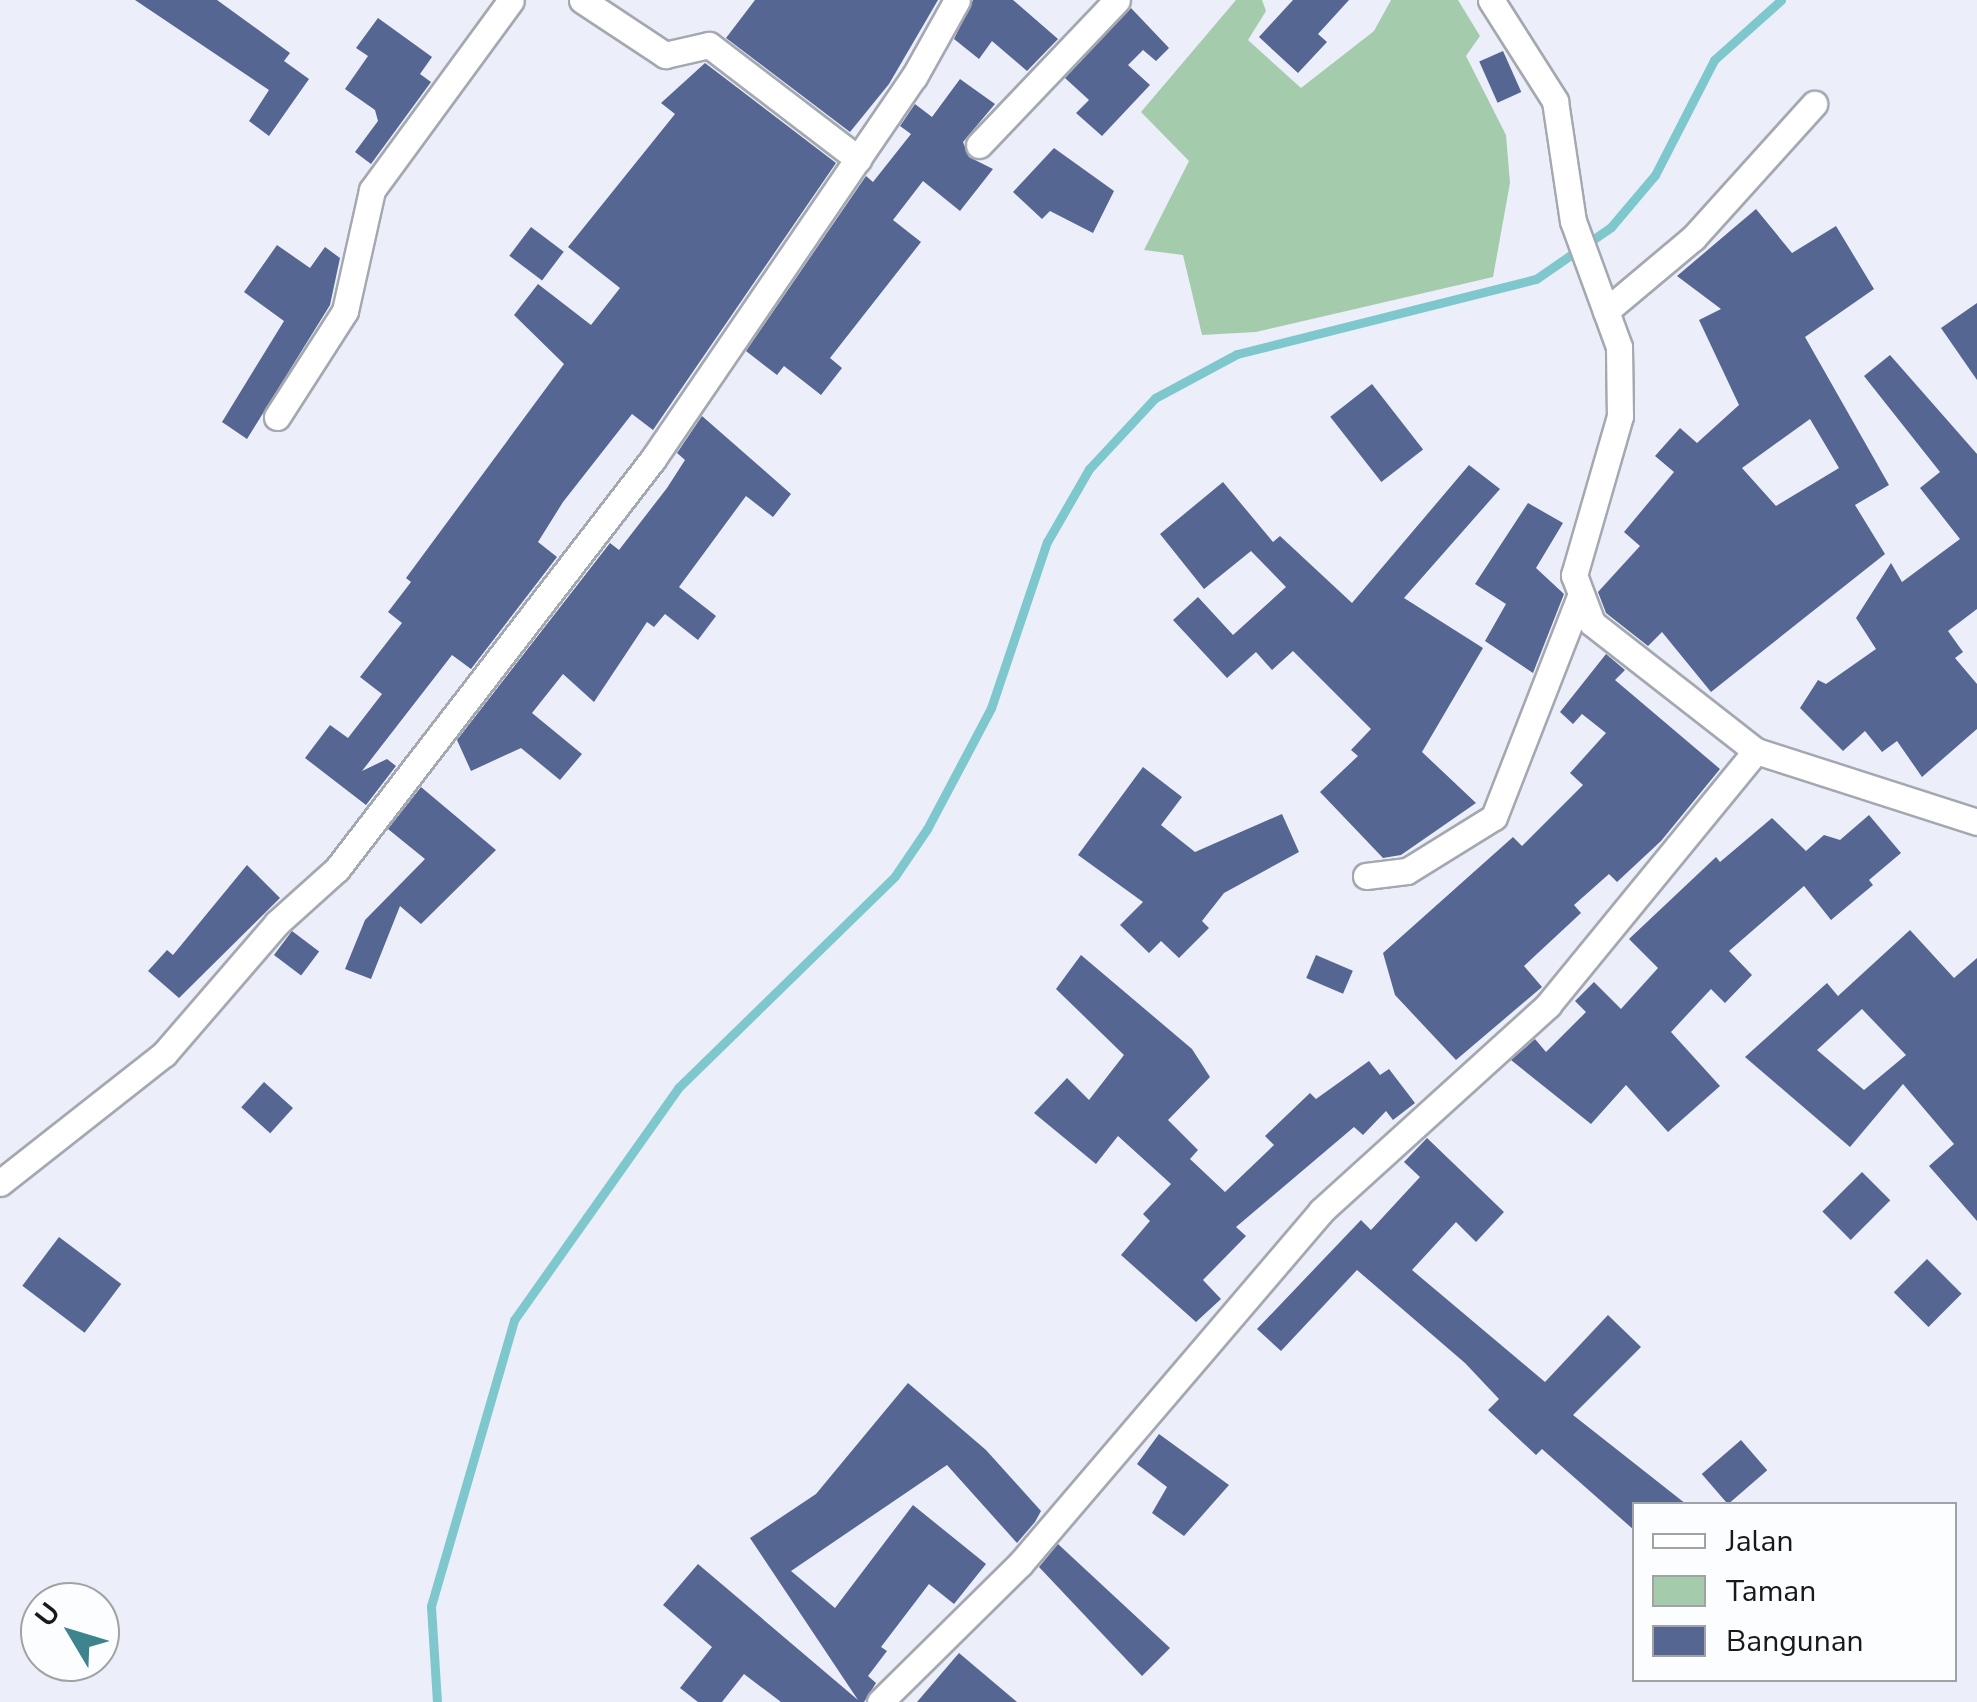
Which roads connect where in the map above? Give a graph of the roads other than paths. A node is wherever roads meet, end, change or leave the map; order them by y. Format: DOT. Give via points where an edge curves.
graph roads {
  1 [pos="511,0"];
  2 [pos="582,0"];
  3 [pos="957,0"];
  4 [pos="1118,0"];
  5 [pos="1490,0"];
  6 [pos="1814,104"];
  7 [pos="979,145"];
  8 [pos="858,159"];
  9 [pos="1604,304"];
  10 [pos="277,416"];
  11 [pos="1579,599"];
  12 [pos="1756,751"];
  13 [pos="1977,822"];
  14 [pos="1366,876"];
  15 [pos="0,1184"];
  16 [pos="880,1702"];
  1 -- 10 [label="street" via="372,190 345,310"];
  2 -- 8 [label="street" via="666,56 709,45"];
  3 -- 8 [label="street"];
  4 -- 7 [label="street"];
  5 -- 9 [label="street" via="1555,101 1573,221"];
  6 -- 9 [label="street" via="1694,238"];
  8 -- 15 [label="street" via="653,459 337,869 278,924 164,1054"];
  9 -- 11 [label="street" via="1623,376 1620,416 1579,547"];
  11 -- 12 [label="street" via="1615,647"];
  11 -- 14 [label="street" via="1494,816 1408,871"];
  12 -- 13 [label="street"];
  12 -- 16 [label="street" via="1548,1005 1321,1211 1020,1564"];
}
